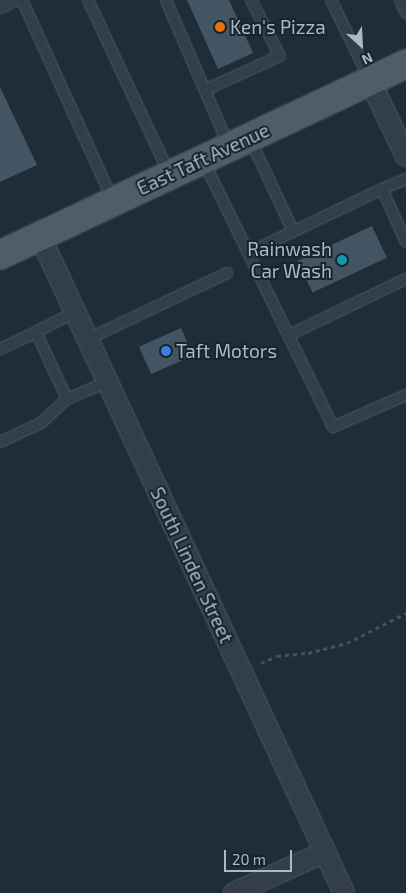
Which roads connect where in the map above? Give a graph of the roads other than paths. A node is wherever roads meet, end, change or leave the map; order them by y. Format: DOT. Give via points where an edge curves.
graph roads {
  1 [pos="17,0"];
  2 [pos="22,0"];
  3 [pos="88,0"];
  4 [pos="166,0"];
  5 [pos="251,0"];
  6 [pos="331,0"];
  7 [pos="400,0"];
  8 [pos="0,8"];
  9 [pos="406,12"];
  10 [pos="406,64"];
  11 [pos="370,81"];
  12 [pos="205,90"];
  13 [pos="239,142"];
  14 [pos="406,156"];
  15 [pos="202,160"];
  16 [pos="170,175"];
  17 [pos="406,179"];
  18 [pos="382,189"];
  19 [pos="114,202"];
  20 [pos="293,231"];
  21 [pos="40,236"];
  22 [pos="406,242"];
  23 [pos="248,253"];
  24 [pos="0,255"];
  25 [pos="227,273"];
  26 [pos="406,279"];
  27 [pos="75,312"];
  28 [pos="36,332"];
  29 [pos="289,336"];
  30 [pos="88,339"];
  31 [pos="0,349"];
  32 [pos="107,382"];
  33 [pos="406,395"];
  34 [pos="67,399"];
  35 [pos="0,442"];
  36 [pos="325,852"];
  37 [pos="234,893"];
  38 [pos="344,893"];
  1 -- 8 [label="lane"];
  2 -- 19 [label="lane"];
  3 -- 16 [label="lane"];
  4 -- 12 [label="lane"];
  5 -- 12 [label="lane" via="280,56"];
  6 -- 11 [label="lane"];
  7 -- 9 [label="lane"];
  10 -- 11 [label="main road, East Taft Avenue"];
  11 -- 13 [label="main road, East Taft Avenue"];
  11 -- 14 [label="street"];
  12 -- 13 [label="lane"];
  13 -- 15 [label="main road, East Taft Avenue"];
  13 -- 20 [label="lane"];
  15 -- 16 [label="main road, East Taft Avenue"];
  15 -- 23 [label="lane"];
  16 -- 19 [label="main road, East Taft Avenue"];
  17 -- 18 [label="lane"];
  18 -- 20 [label="lane"];
  18 -- 22 [label="lane"];
  19 -- 21 [label="main road, East Taft Avenue"];
  20 -- 23 [label="lane"];
  21 -- 24 [label="main road, East Taft Avenue"];
  21 -- 27 [label="street, South Linden Street"];
  23 -- 29 [label="lane"];
  25 -- 30 [label="lane"];
  26 -- 29 [label="lane"];
  27 -- 28 [label="lane"];
  27 -- 30 [label="street, South Linden Street"];
  28 -- 31 [label="lane"];
  28 -- 34 [label="lane"];
  29 -- 33 [label="lane" via="334,427"];
  30 -- 32 [label="street, South Linden Street"];
  32 -- 34 [label="lane"];
  32 -- 36 [label="street, South Linden Street"];
  34 -- 35 [label="lane" via="41,423"];
  36 -- 37 [label="street"];
  36 -- 38 [label="street, South Linden Street"];
}
